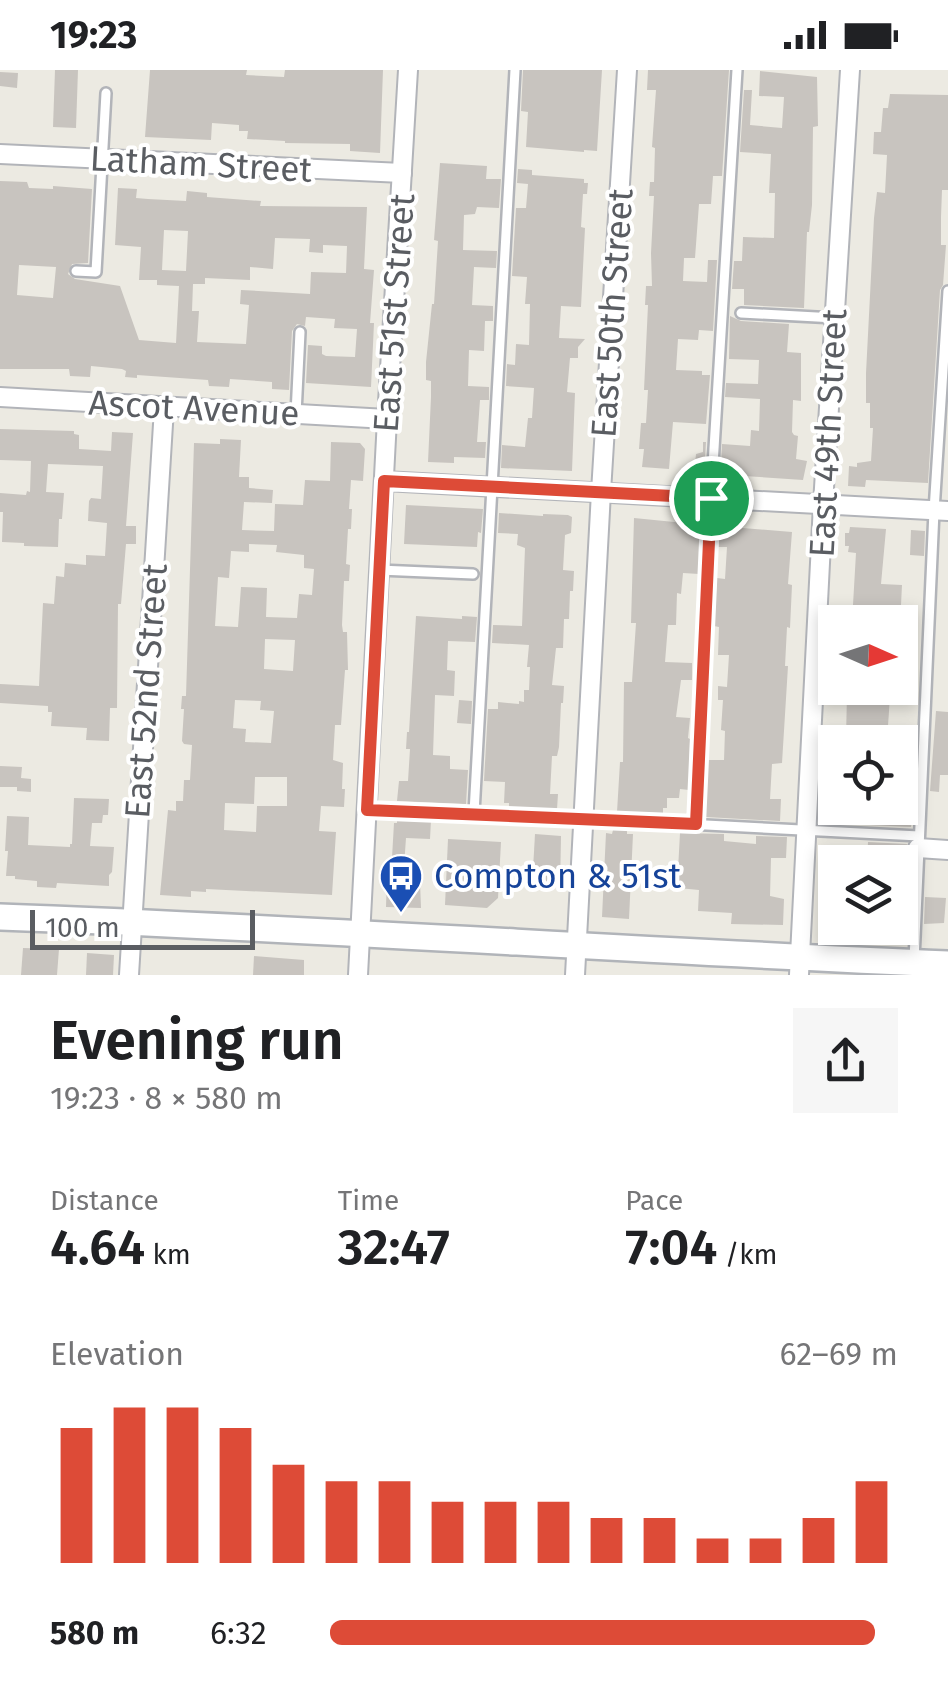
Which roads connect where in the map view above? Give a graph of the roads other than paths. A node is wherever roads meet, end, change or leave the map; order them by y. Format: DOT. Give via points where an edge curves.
graph roads {
  1 [pos="408,70"];
  2 [pos="515,70"];
  3 [pos="627,70"];
  4 [pos="737,70"];
  5 [pos="850,70"];
  6 [pos="106,93"];
  7 [pos="0,154"];
  8 [pos="104,159"];
  9 [pos="402,174"];
  10 [pos="76,271"];
  11 [pos="948,291"];
  12 [pos="741,313"];
  13 [pos="835,318"];
  14 [pos="300,332"];
  15 [pos="0,397"];
  16 [pos="164,408"];
  17 [pos="296,414"];
  18 [pos="387,418"];
  19 [pos="384,481"];
  20 [pos="490,487"];
  21 [pos="601,492"];
  22 [pos="711,498"];
  23 [pos="823,504"];
  24 [pos="941,511"];
  25 [pos="380,570"];
  26 [pos="474,574"];
  27 [pos="367,810"];
  28 [pos="474,812"];
  29 [pos="583,818"];
  30 [pos="696,824"];
  31 [pos="806,830"];
  32 [pos="919,842"];
  33 [pos="948,850"];
  34 [pos="0,916"];
  35 [pos="132,921"];
  36 [pos="361,932"];
  37 [pos="576,946"];
  38 [pos="914,963"];
  39 [pos="948,964"];
  40 [pos="800,966"];
  41 [pos="130,975"];
  42 [pos="358,975"];
  43 [pos="574,975"];
  1 -- 9 [label="street, East 51st Street"];
  2 -- 20 [label="lane"];
  3 -- 21 [label="street, East 50th Street"];
  4 -- 22 [label="lane"];
  5 -- 13 [label="street, East 49th Street"];
  6 -- 8 [label="lane"];
  7 -- 8 [label="street, Latham Street"];
  8 -- 9 [label="street, Latham Street"];
  8 -- 10 [label="lane" via="96,272"];
  9 -- 18 [label="street, East 51st Street"];
  11 -- 24 [label="lane"];
  12 -- 13 [label="lane"];
  13 -- 23 [label="street, East 49th Street"];
  14 -- 17 [label="lane"];
  15 -- 16 [label="street, Ascot Avenue"];
  16 -- 17 [label="street, Ascot Avenue"];
  16 -- 35 [label="street, East 52nd Street"];
  17 -- 18 [label="street, Ascot Avenue"];
  18 -- 19 [label="street, East 51st Street"];
  19 -- 20 [label="street"];
  19 -- 25 [label="street, East 51st Street"];
  20 -- 21 [label="street"];
  20 -- 28 [label="lane"];
  21 -- 22 [label="street"];
  21 -- 29 [label="street, East 50th Street"];
  22 -- 23 [label="street"];
  22 -- 30 [label="lane"];
  23 -- 24 [label="street"];
  23 -- 31 [label="street, East 49th Street"];
  24 -- 32 [label="lane"];
  25 -- 26 [label="lane"];
  25 -- 27 [label="street, East 51st Street"];
  27 -- 28 [label="lane"];
  27 -- 36 [label="street, East 51st Street"];
  28 -- 29 [label="lane"];
  29 -- 30 [label="lane"];
  29 -- 37 [label="street, East 50th Street"];
  30 -- 31 [label="lane"];
  31 -- 32 [label="lane"];
  31 -- 40 [label="street, East 49th Street"];
  32 -- 33 [label="street"];
  32 -- 38 [label="lane"];
  34 -- 35 [label="main road"];
  35 -- 36 [label="main road"];
  35 -- 41 [label="street, East 52nd Street"];
  36 -- 37 [label="main road"];
  36 -- 42 [label="street, East 51st Street"];
  37 -- 40 [label="main road"];
  37 -- 43 [label="street, East 50th Street"];
  38 -- 39 [label="main road"];
  38 -- 40 [label="main road"];
}
